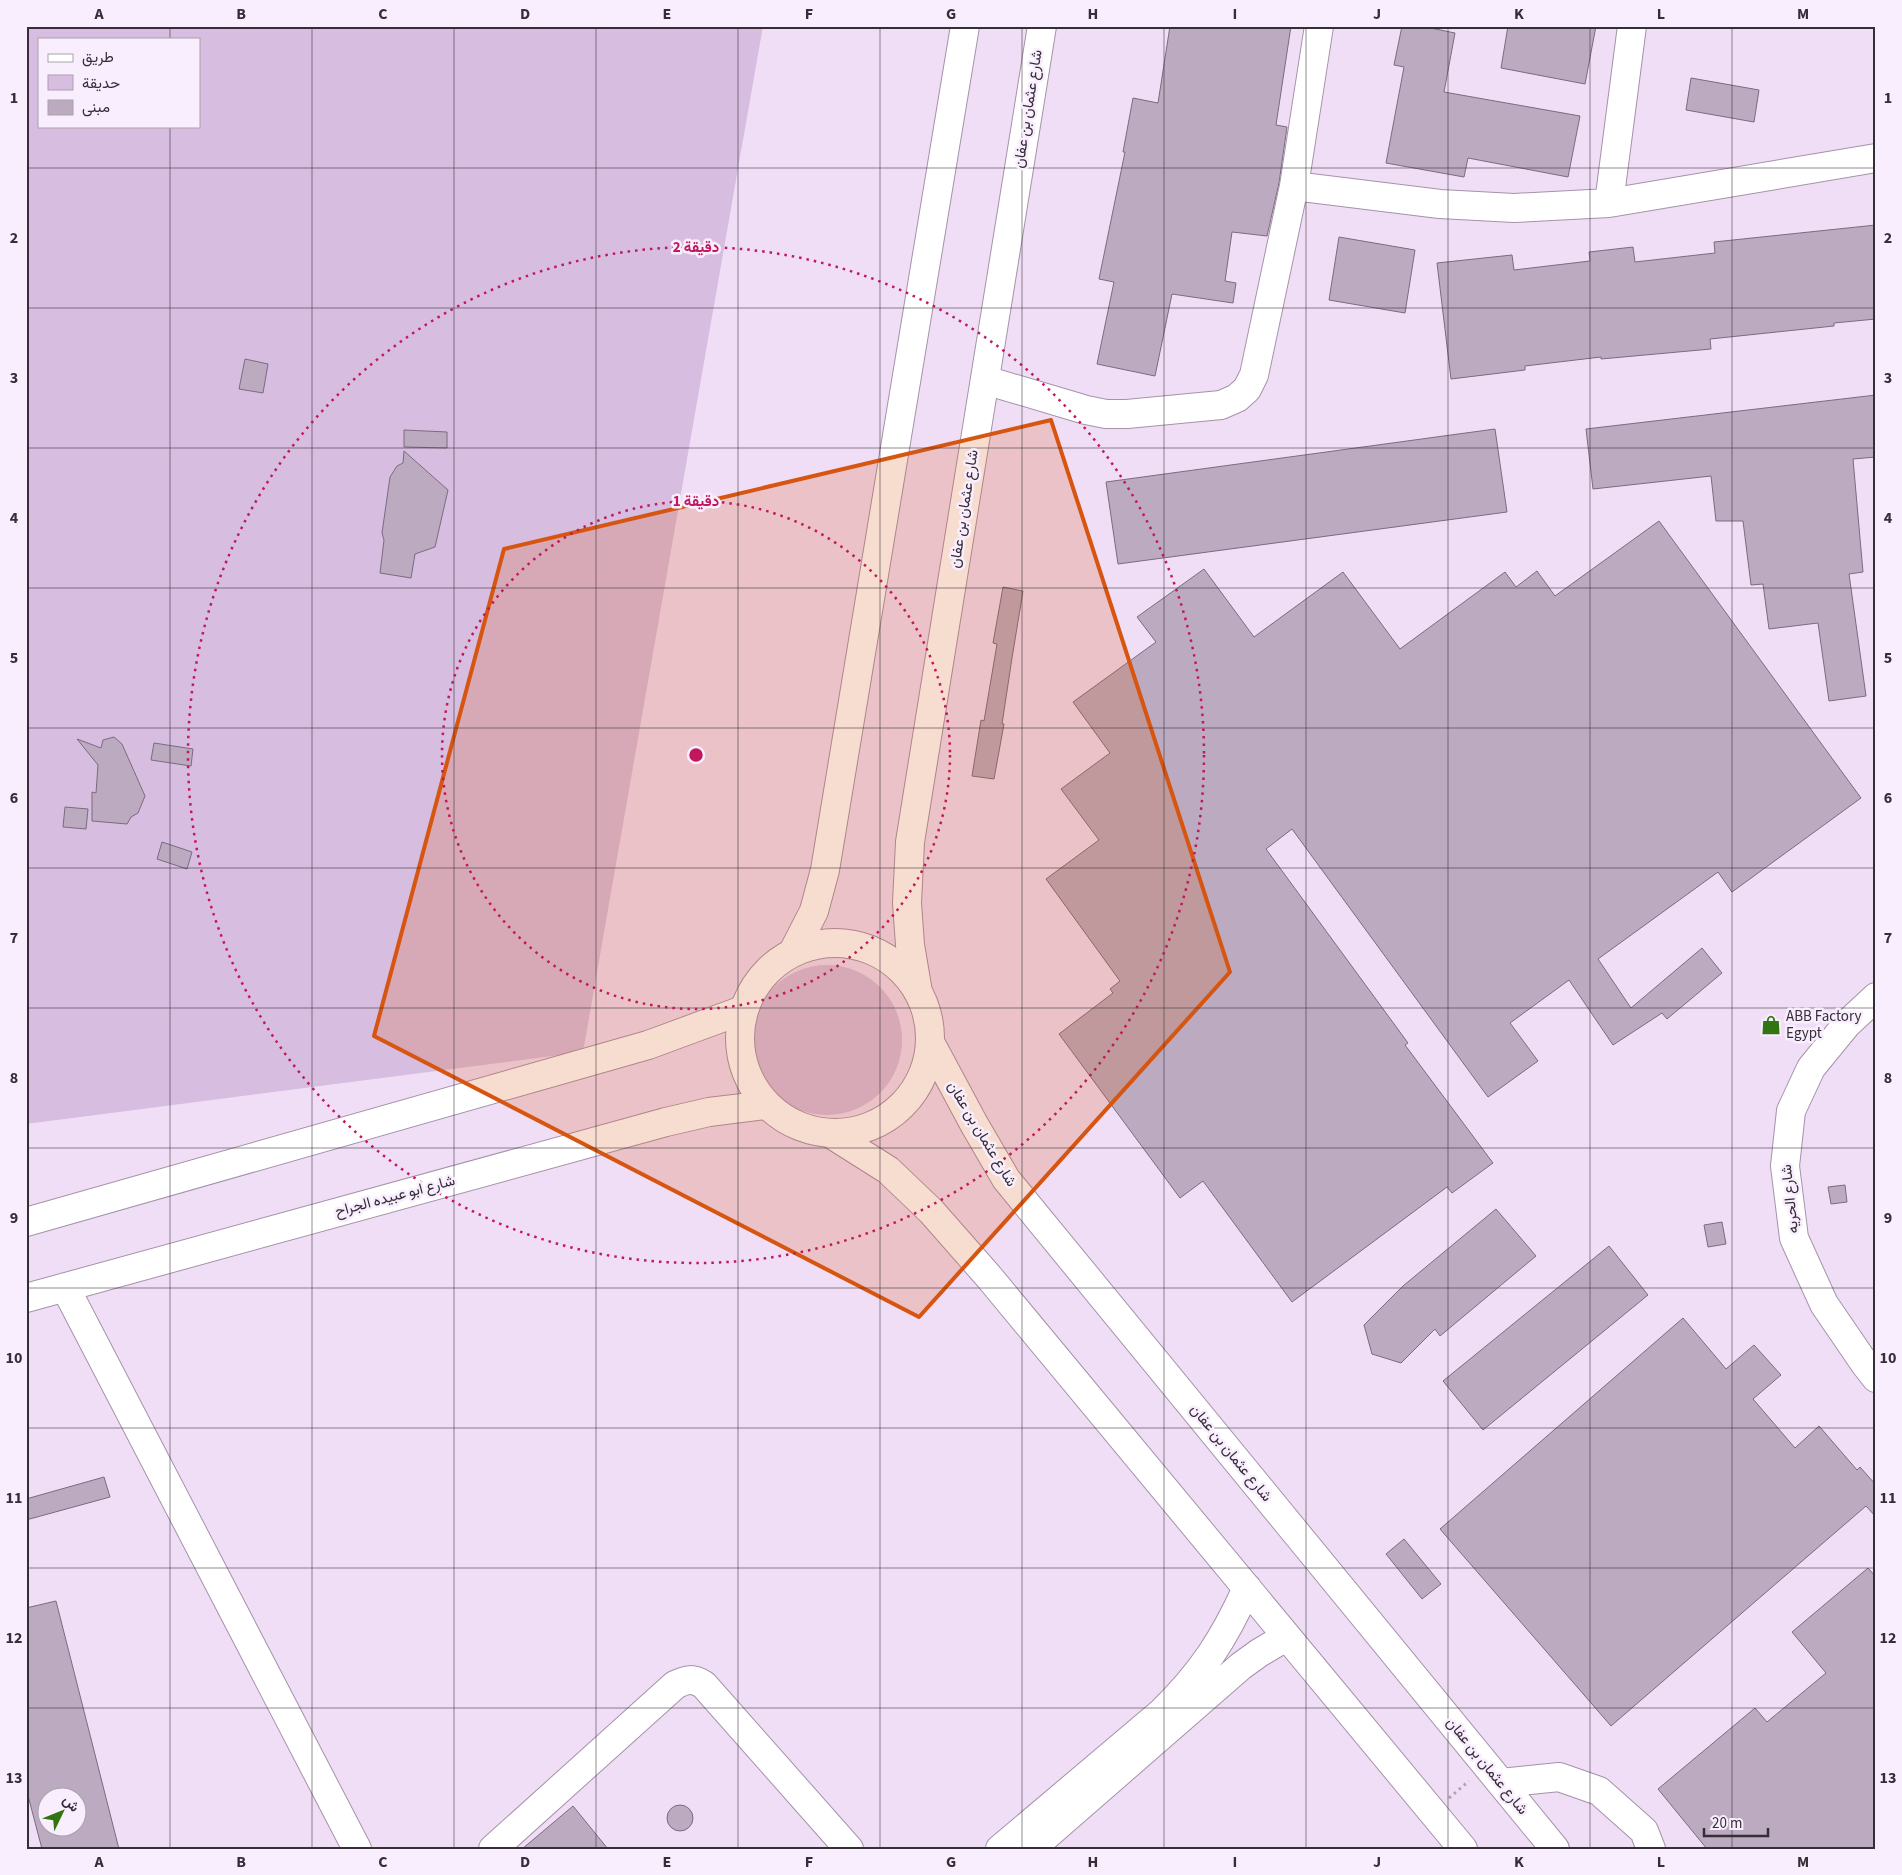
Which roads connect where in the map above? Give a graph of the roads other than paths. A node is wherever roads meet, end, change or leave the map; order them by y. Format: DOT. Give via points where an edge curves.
graph roads {
  1 [pos="965,26"];
  2 [pos="1042,26"];
  3 [pos="1319,26"];
  4 [pos="1632,26"];
  5 [pos="1876,158"];
  6 [pos="1294,186"];
  7 [pos="1609,203"];
  8 [pos="985,380"];
  9 [pos="793,952"];
  10 [pos="918,992"];
  11 [pos="1876,997"];
  12 [pos="743,1010"];
  13 [pos="930,1042"];
  14 [pos="766,1105"];
  15 [pos="831,1134"];
  16 [pos="26,1222"];
  17 [pos="64,1287"];
  18 [pos="26,1298"];
  19 [pos="1876,1378"];
  20 [pos="1247,1588"];
  21 [pos="1286,1637"];
  22 [pos="1494,1774"];
  23 [pos="357,1849"];
  24 [pos="493,1849"];
  25 [pos="849,1849"];
  26 [pos="1000,1849"];
  27 [pos="1031,1849"];
  28 [pos="1463,1849"];
  29 [pos="1555,1849"];
  30 [pos="1651,1849"];
  1 -- 9 [label="main road" via="825,870 814,911"];
  2 -- 8 [label="main road, شارع عثمان بن عفان"];
  3 -- 6 [label="main road"];
  4 -- 7 [label="main road"];
  5 -- 7 [label="main road"];
  6 -- 7 [label="main road" via="1440,204 1514,208"];
  6 -- 8 [label="main road" via="1254,375 1248,389 1237,398 1221,405 1106,414"];
  8 -- 10 [label="main road, شارع عثمان بن عفان" via="910,842 907,903"];
  9 -- 10 [label="main road" via="820,943 850,944 877,953 901,969"];
  9 -- 12 [label="main road" via="769,968 753,987"];
  10 -- 13 [label="main road" via="927,1016"];
  11 -- 19 [label="main road, شارع الحريه" via="1847,1024 1811,1068 1791,1112 1785,1166 1794,1238 1824,1304"];
  12 -- 14 [label="main road" via="739,1044 747,1077"];
  12 -- 16 [label="main road" via="648,1045"];
  13 -- 15 [label="main road" via="924,1071 910,1097 888,1118 861,1130"];
  13 -- 22 [label="main road, شارع عثمان بن عفان" via="1006,1179"];
  14 -- 15 [label="main road" via="786,1120 808,1130"];
  14 -- 17 [label="main road, شارع ابو عبيده الجراح" via="709,1112 666,1122"];
  15 -- 20 [label="main road" via="888,1170 931,1211"];
  17 -- 18 [label="main road, شارع ابو عبيده الجراح"];
  17 -- 23 [label="main road"];
  20 -- 21 [label="main road"];
  20 -- 26 [label="main road" via="1216,1648 1181,1693"];
  21 -- 27 [label="main road" via="1240,1666"];
  21 -- 28 [label="main road"];
  22 -- 29 [label="main road, شارع عثمان بن عفان"];
  22 -- 30 [label="main road" via="1559,1777 1599,1791 1644,1831"];
  24 -- 25 [label="main road" via="675,1685 686,1679 704,1685"];
}
